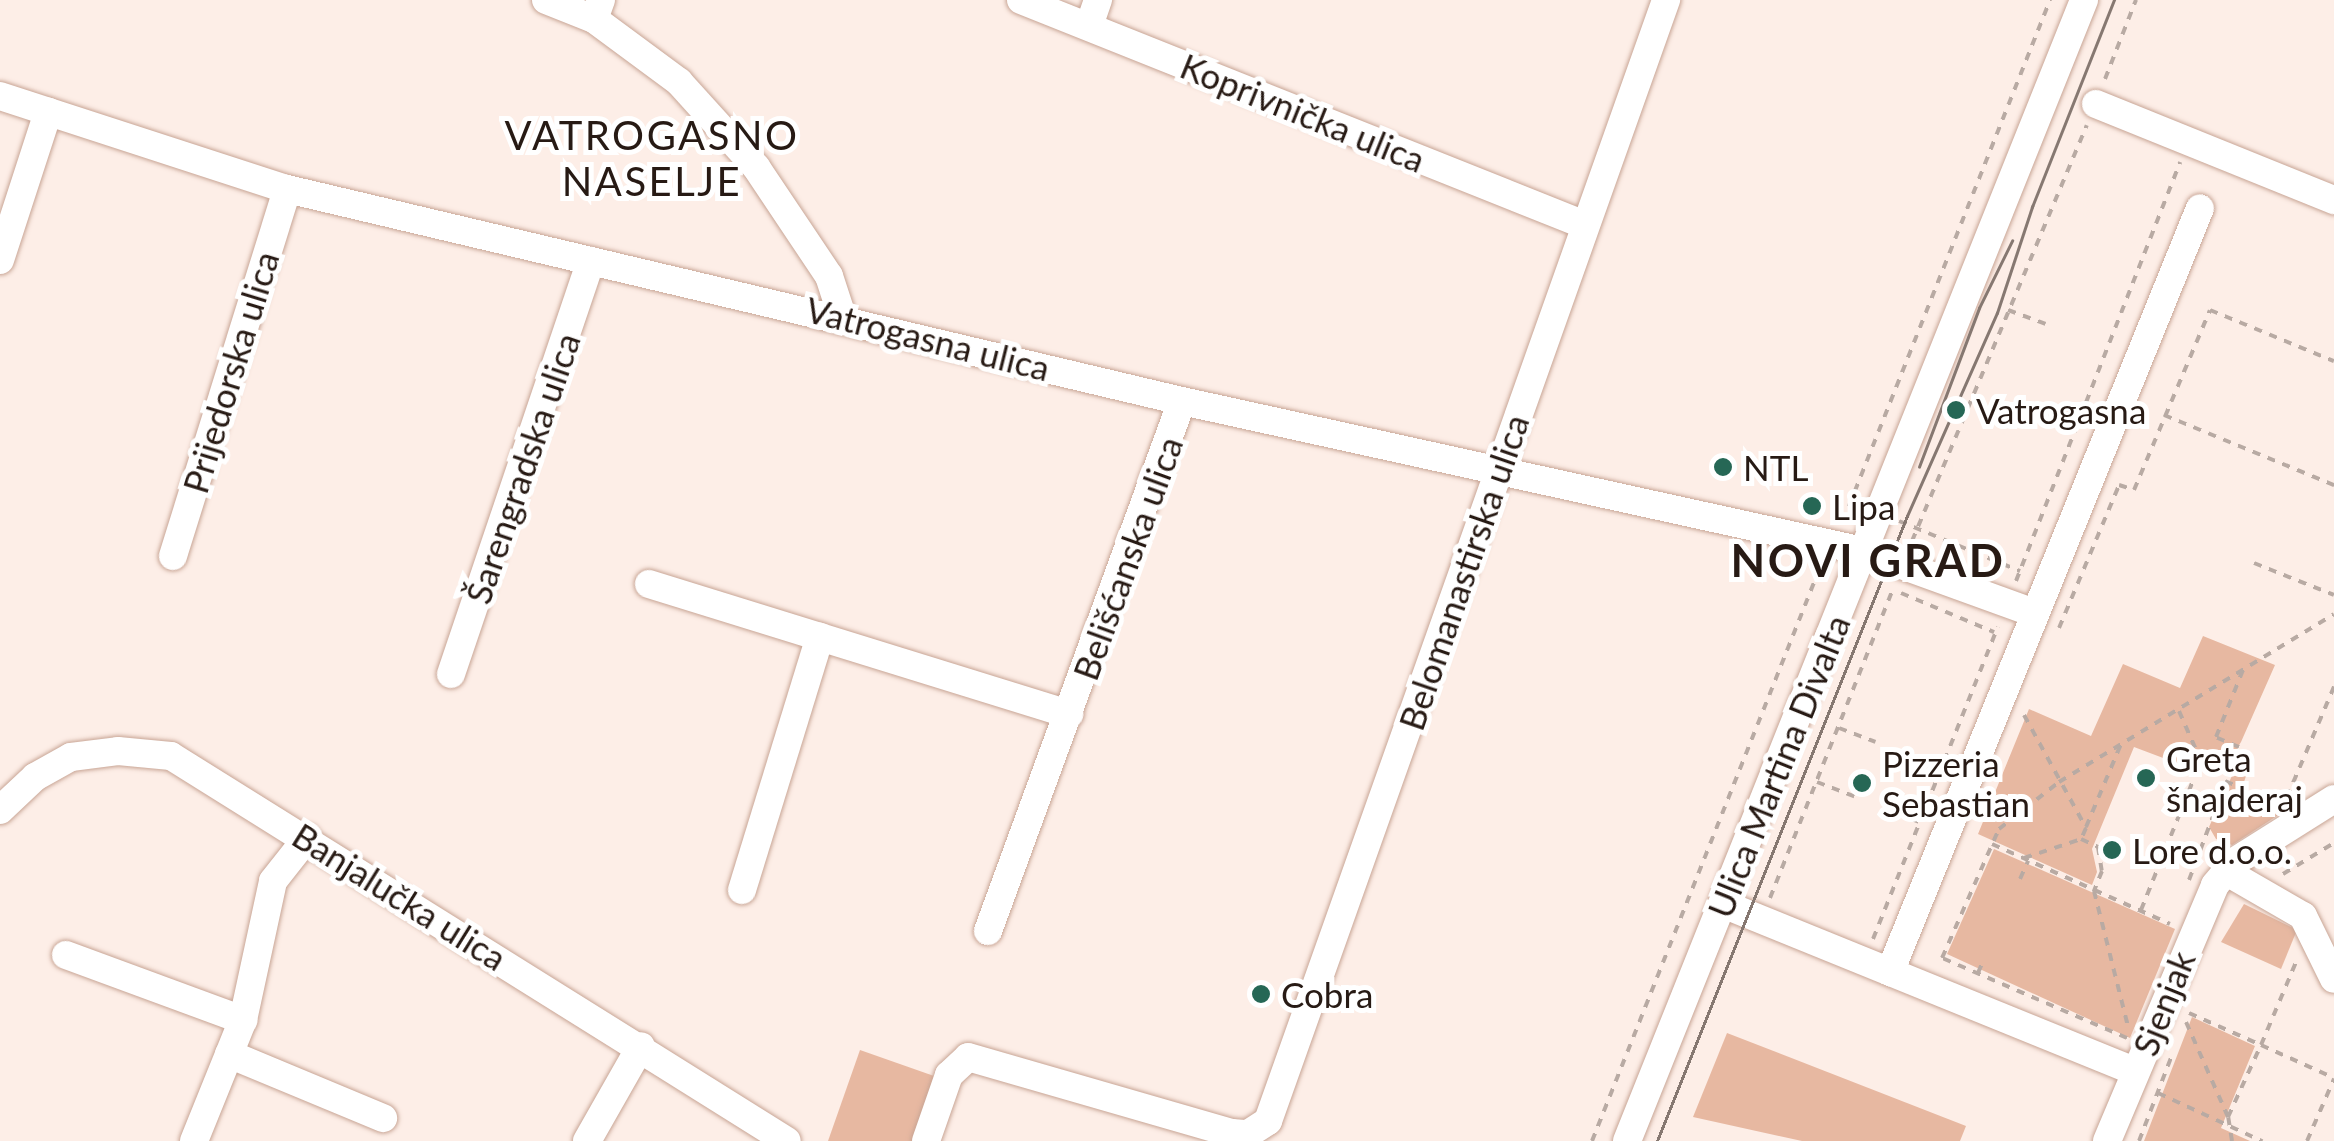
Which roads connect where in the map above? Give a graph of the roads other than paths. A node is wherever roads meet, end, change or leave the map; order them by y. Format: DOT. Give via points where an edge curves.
graph roads {
  1 [pos="546,0"];
  2 [pos="1021,0"];
  3 [pos="1666,0"];
  4 [pos="2084,0"];
  5 [pos="598,9"];
  6 [pos="1093,13"];
  7 [pos="0,96"];
  8 [pos="2096,104"];
  9 [pos="48,112"];
  10 [pos="287,188"];
  11 [pos="2334,200"];
  12 [pos="2200,208"];
  13 [pos="1585,224"];
  14 [pos="0,260"];
  15 [pos="591,261"];
  16 [pos="842,316"];
  17 [pos="1182,401"];
  18 [pos="1498,473"];
  19 [pos="1864,551"];
  20 [pos="173,556"];
  21 [pos="648,584"];
  22 [pos="2034,613"];
  23 [pos="820,637"];
  24 [pos="451,674"];
  25 [pos="1069,714"];
  26 [pos="2334,799"];
  27 [pos="0,810"];
  28 [pos="307,838"];
  29 [pos="2225,871"];
  30 [pos="742,890"];
  31 [pos="1723,904"];
  32 [pos="988,931"];
  33 [pos="66,955"];
  34 [pos="1890,972"];
  35 [pos="2334,978"];
  36 [pos="243,1020"];
  37 [pos="642,1046"];
  38 [pos="229,1054"];
  39 [pos="2130,1059"];
  40 [pos="382,1118"];
  41 [pos="1174,1129"];
  42 [pos="194,1141"];
  43 [pos="587,1141"];
  44 [pos="787,1141"];
  45 [pos="926,1141"];
  46 [pos="1627,1141"];
  47 [pos="2108,1141"];
  1 -- 5 [label="street"];
  2 -- 6 [label="street, Koprivnička ulica"];
  3 -- 13 [label="street, Belomanastirska ulica"];
  4 -- 19 [label="street, Ulica Martina Divalta"];
  5 -- 16 [label="street" via="722,124 814,249"];
  6 -- 13 [label="street, Koprivnička ulica"];
  7 -- 9 [label="street, Vatrogasna ulica"];
  8 -- 11 [label="street"];
  9 -- 10 [label="street, Vatrogasna ulica"];
  9 -- 14 [label="street"];
  10 -- 15 [label="street, Vatrogasna ulica"];
  10 -- 20 [label="street, Prijedorska ulica"];
  12 -- 22 [label="street"];
  13 -- 18 [label="street, Belomanastirska ulica"];
  15 -- 16 [label="street, Vatrogasna ulica"];
  15 -- 24 [label="street, Šarengradska ulica"];
  16 -- 17 [label="street, Vatrogasna ulica"];
  17 -- 18 [label="street, Vatrogasna ulica"];
  17 -- 25 [label="street, Belišćanska ulica"];
  18 -- 19 [label="street, Vatrogasna ulica" via="1827,555"];
  18 -- 41 [label="street, Belomanastirska ulica" via="1274,1108 1261,1129 1248,1134"];
  19 -- 22 [label="street"];
  19 -- 31 [label="street, Ulica Martina Divalta"];
  21 -- 23 [label="street, Belišćanska ulica"];
  22 -- 34 [label="street"];
  23 -- 25 [label="street, Belišćanska ulica"];
  23 -- 30 [label="street"];
  25 -- 32 [label="street, Belišćanska ulica"];
  26 -- 29 [label="street, Sjenjak"];
  27 -- 28 [label="street, Banjalučka ulica" via="35,777 71,757 147,752 190,764"];
  28 -- 36 [label="street" via="273,880"];
  28 -- 37 [label="street, Banjalučka ulica"];
  29 -- 35 [label="street" via="2311,926"];
  29 -- 39 [label="street, Sjenjak"];
  31 -- 34 [label="street, Sjenjak"];
  31 -- 46 [label="street, Ulica Martina Divalta"];
  33 -- 36 [label="street"];
  34 -- 39 [label="street, Sjenjak"];
  36 -- 38 [label="street"];
  37 -- 43 [label="street"];
  37 -- 44 [label="street, Banjalučka ulica"];
  38 -- 40 [label="street"];
  38 -- 42 [label="street"];
  39 -- 47 [label="street"];
  41 -- 45 [label="street" via="980,1056 956,1062"];
}
